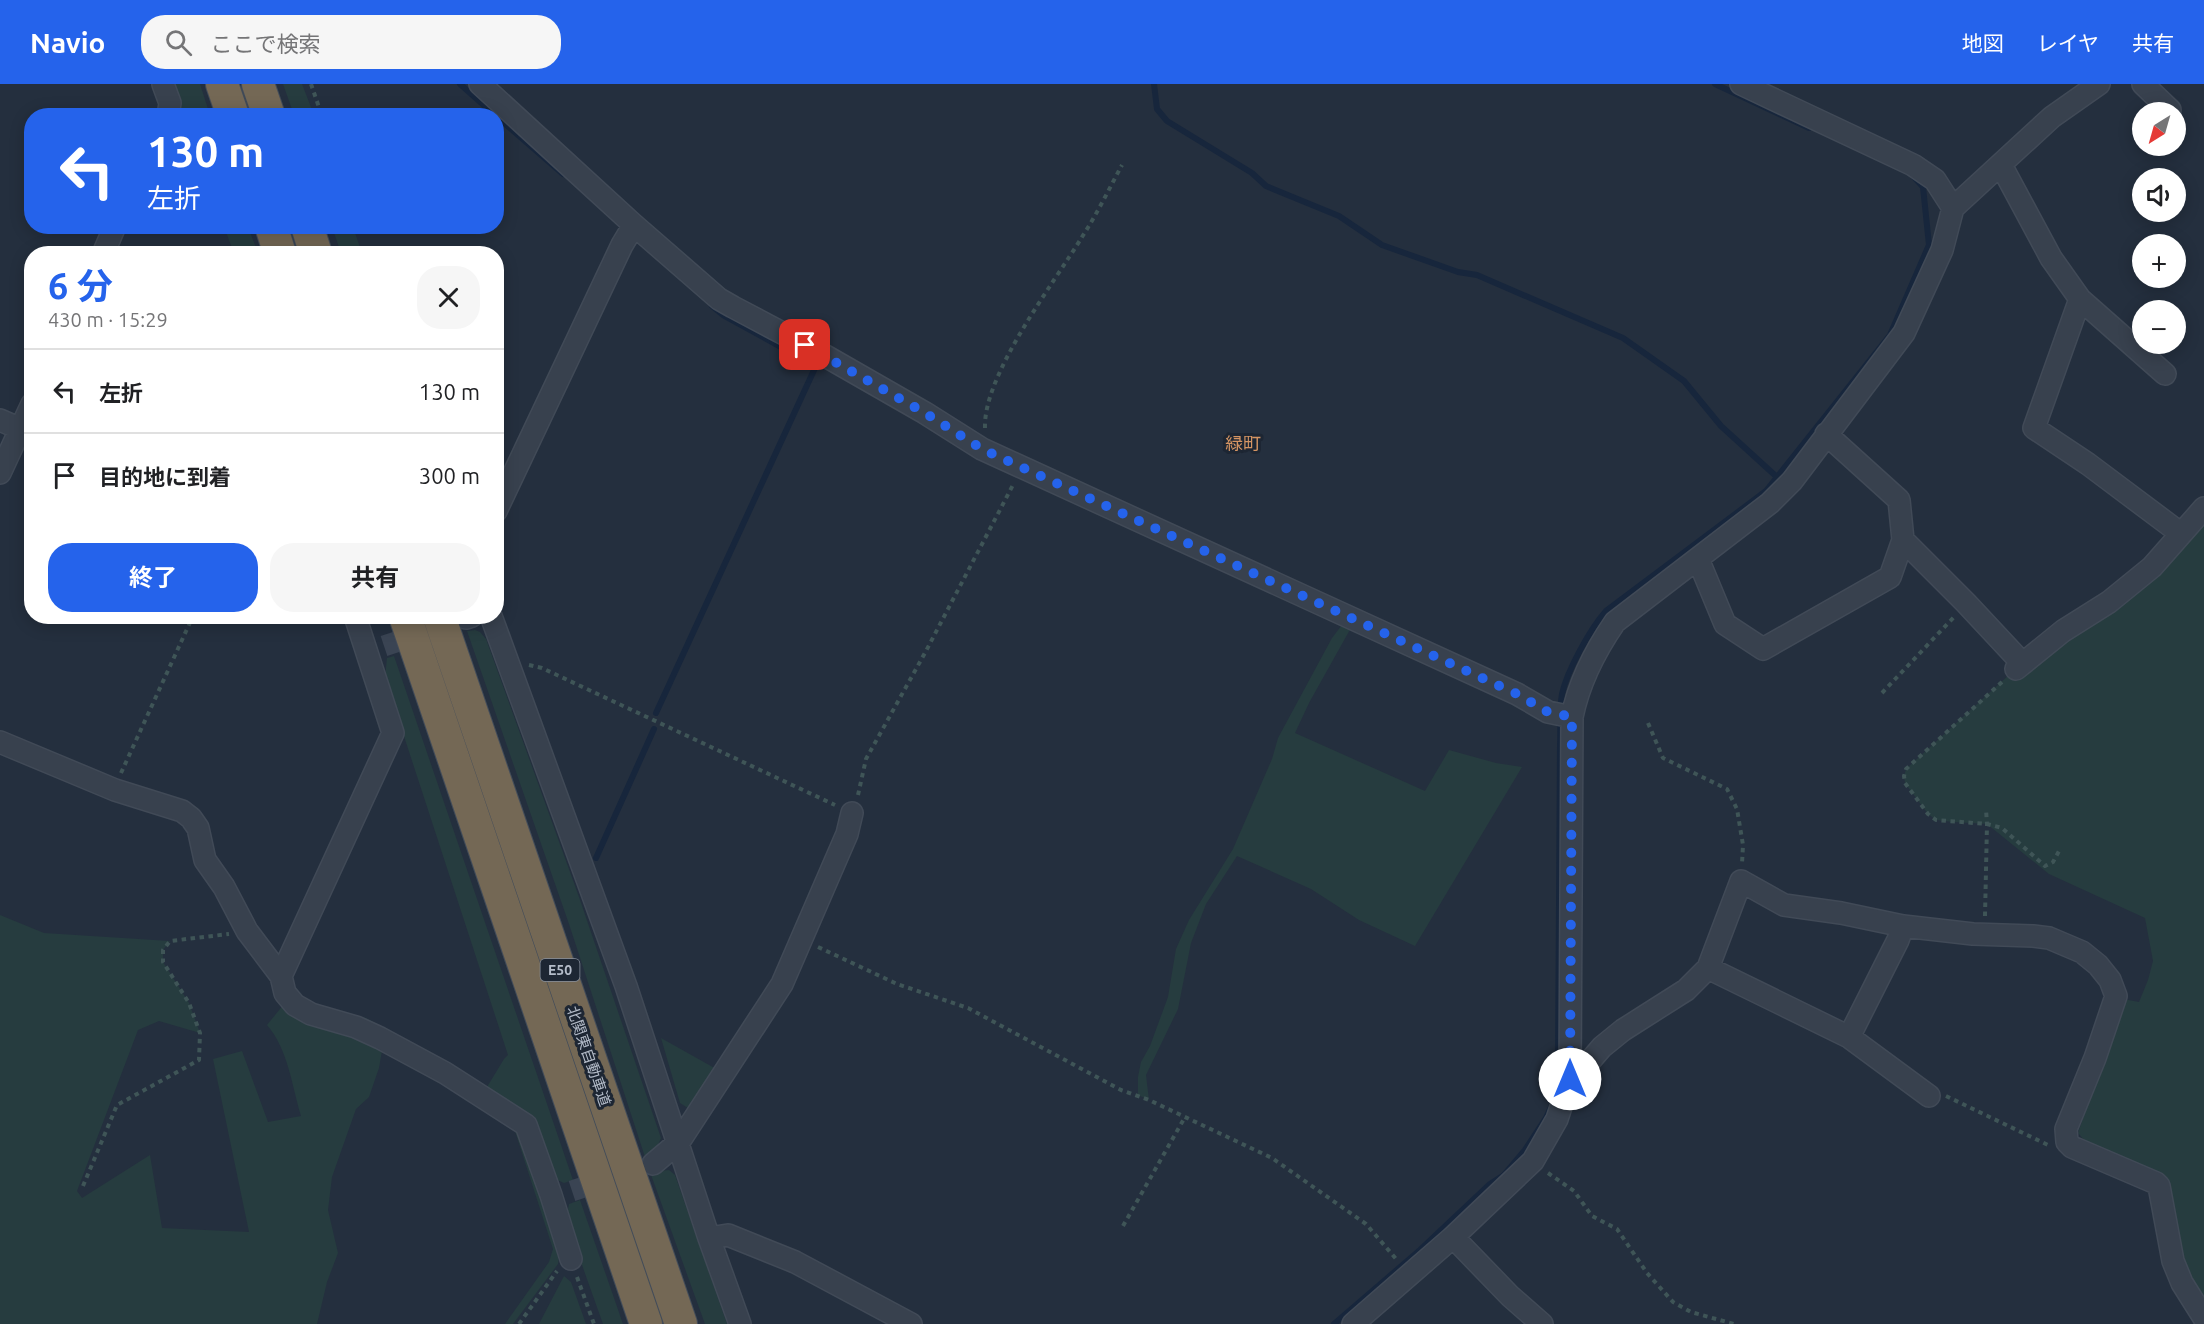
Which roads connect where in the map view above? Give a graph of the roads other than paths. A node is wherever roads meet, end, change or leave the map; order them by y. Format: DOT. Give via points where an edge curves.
graph roads {
  1 [pos="163,84"];
  2 [pos="222,84"];
  3 [pos="258,84"];
  4 [pos="480,84"];
  5 [pos="1741,84"];
  6 [pos="2099,84"];
  7 [pos="2143,84"];
  8 [pos="2162,102"];
  9 [pos="169,108"];
  10 [pos="230,108"];
  11 [pos="266,108"];
  12 [pos="2001,165"];
  13 [pos="1953,208"];
  14 [pos="634,225"];
  15 [pos="2080,299"];
  16 [pos="2165,374"];
  17 [pos="0,420"];
  18 [pos="24,431"];
  19 [pos="1826,434"];
  20 [pos="24,435"];
  21 [pos="0,473"];
  22 [pos="504,494"];
  23 [pos="2204,508"];
  24 [pos="2180,533"];
  25 [pos="1903,540"];
  26 [pos="1698,559"];
  27 [pos="360,624"];
  28 [pos="408,624"];
  29 [pos="461,624"];
  30 [pos="494,624"];
  31 [pos="1572,717"];
  32 [pos="0,742"];
  33 [pos="852,813"];
  34 [pos="1903,926"];
  35 [pos="1708,968"];
  36 [pos="281,976"];
  37 [pos="1849,1037"];
  38 [pos="1570,1079"];
  39 [pos="1929,1096"];
  40 [pos="679,1142"];
  41 [pos="653,1164"];
  42 [pos="1453,1237"];
  43 [pos="709,1238"];
  44 [pos="571,1259"];
  45 [pos="2204,1318"];
  46 [pos="646,1324"];
  47 [pos="681,1324"];
  48 [pos="740,1324"];
  49 [pos="911,1324"];
  50 [pos="1353,1324"];
  51 [pos="1542,1324"];
  1 -- 9 [label="street"];
  2 -- 10 [label="highway"];
  3 -- 11 [label="highway"];
  4 -- 14 [label="street"];
  5 -- 13 [label="street" via="1913,165 1935,180"];
  6 -- 12 [label="street" via="2052,117"];
  7 -- 8 [label="street"];
  12 -- 13 [label="street"];
  12 -- 15 [label="street" via="2051,258"];
  13 -- 19 [label="street" via="1942,250 1904,333"];
  14 -- 22 [label="street"];
  14 -- 31 [label="street" via="719,299 822,354 982,449 1517,694 1548,712"];
  15 -- 16 [label="street"];
  15 -- 24 [label="street" via="2034,428"];
  17 -- 18 [label="street"];
  19 -- 25 [label="street" via="1899,500"];
  19 -- 26 [label="street" via="1792,481 1770,503"];
  20 -- 21 [label="street"];
  23 -- 24 [label="street"];
  24 -- 25 [label="street" via="2152,567 2019,666 1966,603"];
  25 -- 26 [label="street" via="1890,577 1762,649 1725,624"];
  26 -- 31 [label="street" via="1615,622 1584,676"];
  27 -- 36 [label="street" via="375,649 393,733"];
  28 -- 46 [label="highway, E50"];
  29 -- 47 [label="highway, 北関東自動車道 / E50"];
  30 -- 40 [label="street"];
  31 -- 38 [label="street"];
  32 -- 36 [label="street" via="111,788 182,811 191,818 198,828 205,860 247,931"];
  33 -- 40 [label="street" via="847,834 778,990"];
  34 -- 35 [label="street" via="1784,905 1741,881"];
  34 -- 37 [label="street"];
  34 -- 45 [label="street" via="2049,938 2082,952 2110,980 2116,996 2065,1137 2072,1147 2159,1186 2173,1260"];
  35 -- 37 [label="street"];
  35 -- 38 [label="street" via="1686,990 1609,1041"];
  36 -- 44 [label="street" via="285,993 295,1005 380,1038 445,1073 526,1125 561,1193"];
  37 -- 39 [label="street"];
  38 -- 42 [label="street" via="1557,1119 1533,1161"];
  40 -- 41 [label="street"];
  40 -- 43 [label="street"];
  42 -- 50 [label="street"];
  42 -- 51 [label="street"];
  43 -- 48 [label="street"];
  43 -- 49 [label="street" via="728,1235 795,1262"];
}
